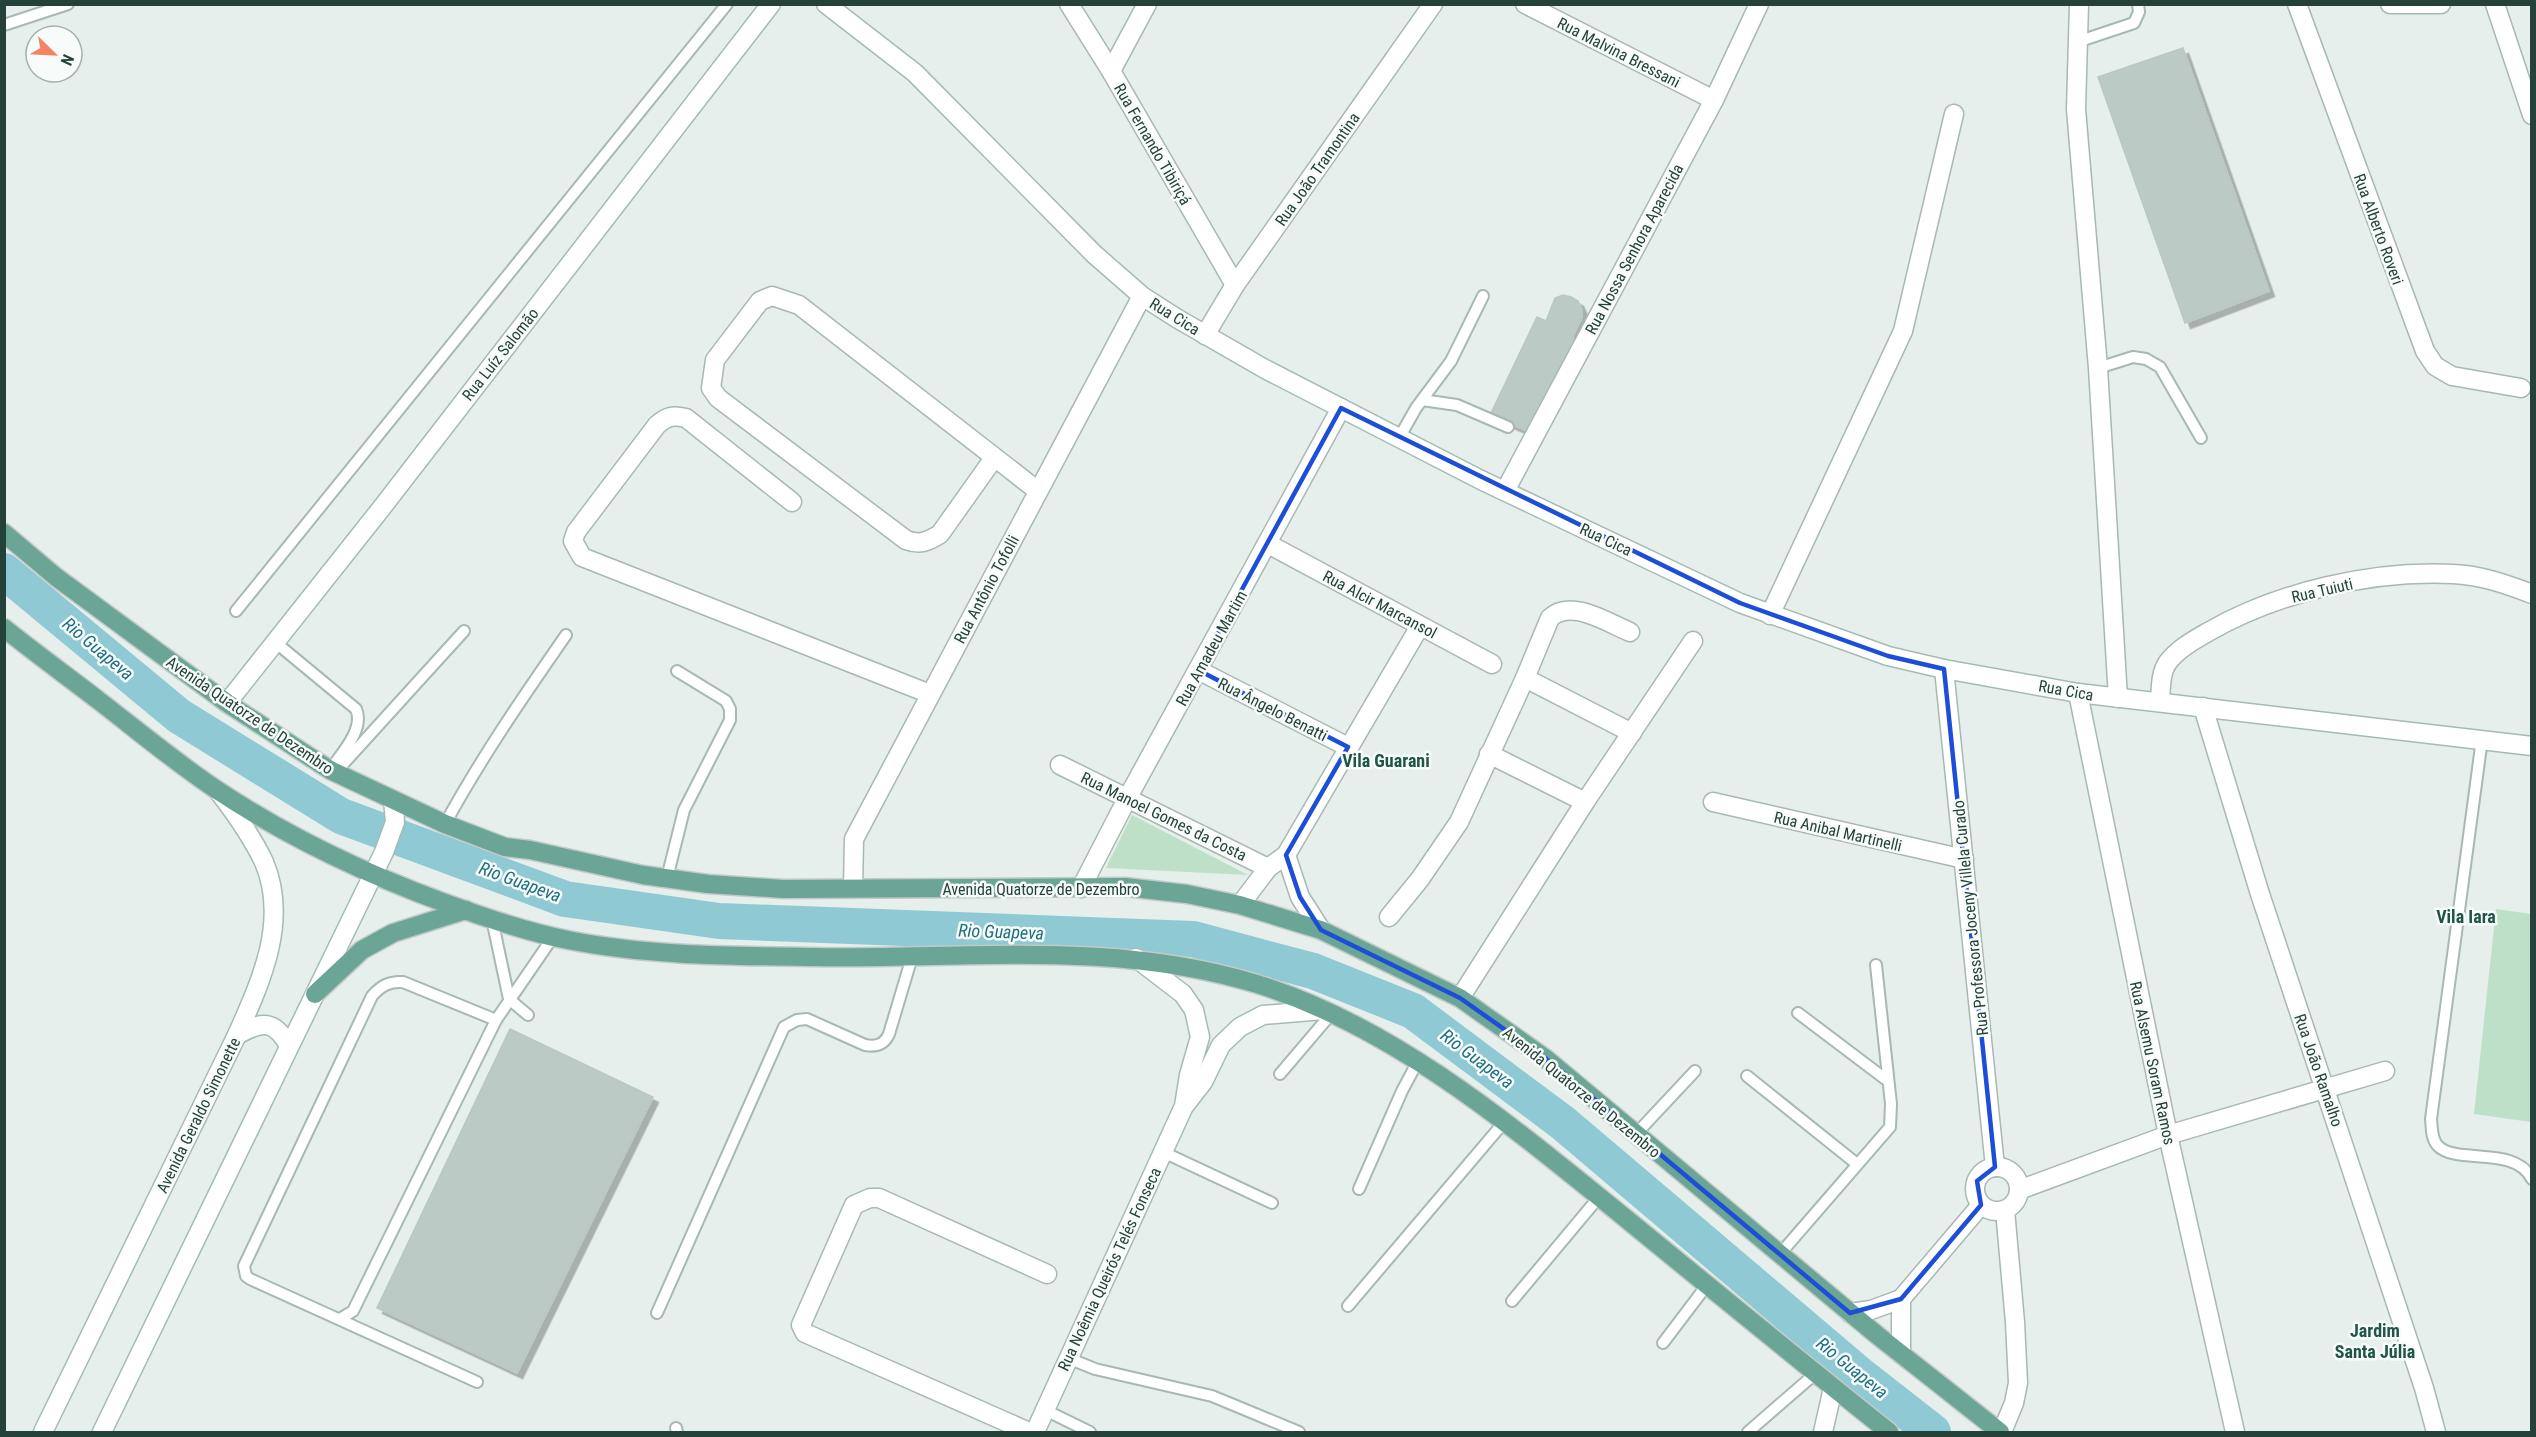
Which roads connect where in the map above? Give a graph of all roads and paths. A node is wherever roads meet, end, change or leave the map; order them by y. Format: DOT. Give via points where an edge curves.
graph roads {
  1 [pos="68,4"];
  2 [pos="727,4"];
  3 [pos="771,4"];
  4 [pos="826,4"];
  5 [pos="1069,4"];
  6 [pos="1147,4"];
  7 [pos="1433,4"];
  8 [pos="1525,4"];
  9 [pos="1759,4"];
  10 [pos="2079,4"];
  11 [pos="2138,4"];
  12 [pos="2297,4"];
  13 [pos="2390,4"];
  14 [pos="2442,4"];
  15 [pos="2495,4"];
  16 [pos="4,26"];
  17 [pos="2078,42"];
  18 [pos="1111,71"];
  19 [pos="1714,100"];
  20 [pos="1954,114"];
  21 [pos="2532,115"];
  22 [pos="1235,285"];
  23 [pos="1142,296"];
  24 [pos="1482,296"];
  25 [pos="1205,335"];
  26 [pos="2098,368"];
  27 [pos="2521,388"];
  28 [pos="1422,400"];
  29 [pos="1341,408"];
  30 [pos="1508,427"];
  31 [pos="1399,438"];
  32 [pos="2201,438"];
  33 [pos="994,458"];
  34 [pos="1038,490"];
  35 [pos="1505,491"];
  36 [pos="792,502"];
  37 [pos="4,533"];
  38 [pos="1268,544"];
  39 [pos="2532,594"];
  40 [pos="236,611"];
  41 [pos="1770,615"];
  42 [pos="1420,626"];
  43 [pos="4,628"];
  44 [pos="464,631"];
  45 [pos="1630,632"];
  46 [pos="566,635"];
  47 [pos="1693,641"];
  48 [pos="275,642"];
  49 [pos="1492,664"];
  50 [pos="1944,669"];
  51 [pos="1198,670"];
  52 [pos="676,671"];
  53 [pos="1525,678"];
  54 [pos="2078,693"];
  55 [pos="930,694"];
  56 [pos="2118,698"];
  57 [pos="2160,702"];
  58 [pos="227,703"];
  59 [pos="2203,707"];
  60 [pos="1632,733"];
  61 [pos="2481,740"];
  62 [pos="2532,746"];
  63 [pos="1348,747"];
  64 [pos="1490,754"];
  65 [pos="1060,765"];
  66 [pos="333,772"];
  67 [pos="219,792"];
  68 [pos="1128,797"];
  69 [pos="393,800"];
  70 [pos="1585,802"];
  71 [pos="1713,802"];
  72 [pos="445,824"];
  73 [pos="1286,855"];
  74 [pos="1964,859"];
  75 [pos="1268,868"];
  76 [pos="373,874"];
  77 [pos="667,878"];
  78 [pos="853,888"];
  79 [pos="1081,888"];
  80 [pos="1240,905"];
  81 [pos="466,910"];
  82 [pos="1389,917"];
  83 [pos="492,919"];
  84 [pos="1321,930"];
  85 [pos="554,937"];
  86 [pos="912,957"];
  87 [pos="1136,958"];
  88 [pos="1876,965"];
  89 [pos="315,994"];
  90 [pos="1460,998"];
  91 [pos="509,999"];
  92 [pos="1328,1012"];
  93 [pos="1798,1013"];
  94 [pos="528,1015"];
  95 [pos="496,1020"];
  96 [pos="237,1035"];
  97 [pos="289,1046"];
  98 [pos="1418,1061"];
  99 [pos="1695,1071"];
  100 [pos="2385,1071"];
  101 [pos="1280,1074"];
  102 [pos="1746,1076"];
  103 [pos="1888,1081"];
  104 [pos="2326,1089"];
  105 [pos="1184,1106"];
  106 [pos="1505,1121"];
  107 [pos="1636,1134"];
  108 [pos="2168,1135"];
  109 [pos="1163,1152"];
  110 [pos="1857,1164"];
  111 [pos="1995,1167"];
  112 [pos="2532,1179"];
  113 [pos="1359,1189"];
  114 [pos="2019,1190"];
  115 [pos="1599,1197"];
  116 [pos="1272,1203"];
  117 [pos="1981,1205"];
  118 [pos="2005,1210"];
  119 [pos="1780,1254"];
  120 [pos="1047,1274"];
  121 [pos="1707,1285"];
  122 [pos="1901,1299"];
  123 [pos="1512,1300"];
  124 [pos="1348,1306"];
  125 [pos="657,1313"];
  126 [pos="1850,1313"];
  127 [pos="340,1319"];
  128 [pos="1663,1343"];
  129 [pos="1902,1354"];
  130 [pos="1068,1358"];
  131 [pos="1816,1373"];
  132 [pos="477,1382"];
  133 [pos="1833,1388"];
  134 [pos="1045,1410"];
  135 [pos="43,1432"];
  136 [pos="102,1432"];
  137 [pos="1029,1432"];
  138 [pos="1035,1432"];
  139 [pos="1090,1432"];
  140 [pos="1299,1432"];
  141 [pos="1748,1432"];
  142 [pos="1823,1432"];
  143 [pos="1889,1432"];
  144 [pos="2001,1432"];
  145 [pos="2235,1432"];
  146 [pos="2436,1432"];
  1 -- 16 [label="lane"];
  2 -- 40 [label="lane"];
  3 -- 48 [label="street, Rua Luíz Salomão"];
  4 -- 23 [label="street, Rua Cica" via="915,73 1056,217"];
  5 -- 18 [label="street, Rua Fernando Tibiriçá"];
  6 -- 18 [label="street"];
  7 -- 22 [label="street, Rua João Tramontina"];
  8 -- 19 [label="street, Rua Malvina Bressani"];
  9 -- 19 [label="street, Rua Nossa Senhora Aparecida"];
  10 -- 17 [label="street"];
  11 -- 17 [label="lane" via="2134,23"];
  12 -- 27 [label="street, Rua Alberto Roveri" via="2425,351 2435,366 2452,376"];
  13 -- 14 [label="street"];
  15 -- 21 [label="street"];
  17 -- 26 [label="street" via="2076,110"];
  18 -- 22 [label="street, Rua Fernando Tibiriçá"];
  19 -- 35 [label="street, Rua Nossa Senhora Aparecida"];
  20 -- 41 [label="street" via="1903,331"];
  22 -- 25 [label="street, Rua João Tramontina"];
  23 -- 25 [label="street, Rua Cica"];
  23 -- 34 [label="street, Rua Antônio Tofolli"];
  24 -- 28 [label="lane" via="1450,361"];
  25 -- 29 [label="street, Rua Cica"];
  26 -- 32 [label="lane" via="2133,357 2160,367"];
  26 -- 56 [label="street"];
  28 -- 30 [label="lane" via="1457,405"];
  28 -- 31 [label="lane"];
  29 -- 31 [label="street, Rua Cica"];
  29 -- 38 [label="street, Rua Amadeu Martim"];
  31 -- 35 [label="street, Rua Cica"];
  33 -- 33 [label="street" via="799,305 786,299 772,296 760,301 715,360 711,388 718,398 906,540 918,544 940,534"];
  33 -- 34 [label="street"];
  34 -- 55 [label="street, Rua Antônio Tofolli"];
  35 -- 41 [label="street, Rua Cica"];
  36 -- 55 [label="street" via="686,418 665,417 576,531 573,541 582,557"];
  37 -- 58 [label="main road, Avenida Quatorze de Dezembro" via="56,577"];
  38 -- 42 [label="street, Rua Alcir Marcansol"];
  38 -- 51 [label="street, Rua Amadeu Martim"];
  39 -- 57 [label="street, Rua Tuiuti" via="2497,581 2453,574 2329,586 2266,603 2224,623 2175,654 2166,664"];
  41 -- 50 [label="street, Rua Cica" via="1888,656"];
  42 -- 49 [label="street, Rua Alcir Marcansol"];
  42 -- 63 [label="street"];
  43 -- 67 [label="main road"];
  44 -- 66 [label="lane"];
  45 -- 53 [label="street" via="1579,611 1557,612 1550,618"];
  46 -- 72 [label="lane" via="466,784"];
  47 -- 60 [label="street"];
  48 -- 58 [label="street, Rua Luíz Salomão"];
  48 -- 66 [label="lane" via="356,710 360,718"];
  50 -- 54 [label="street, Rua Cica"];
  50 -- 74 [label="street, Rua Professora Joceny Villela Curado"];
  51 -- 63 [label="street, Rua Ângelo Benatti"];
  51 -- 68 [label="street, Rua Amadeu Martim"];
  52 -- 77 [label="lane" via="726,701 730,720 684,810"];
  53 -- 60 [label="street"];
  53 -- 64 [label="street"];
  54 -- 56 [label="street, Rua Cica"];
  54 -- 108 [label="street, Rua Alsemu Soram Ramos"];
  55 -- 78 [label="street, Rua Antônio Tofolli" via="854,839"];
  56 -- 57 [label="street, Rua Cica"];
  57 -- 59 [label="street, Rua Cica"];
  58 -- 66 [label="main road, Avenida Quatorze de Dezembro"];
  59 -- 61 [label="street, Rua Cica"];
  59 -- 104 [label="street, Rua João Ramalho" via="2260,894"];
  60 -- 70 [label="street"];
  61 -- 62 [label="street, Rua Cica"];
  61 -- 112 [label="lane" via="2432,1135 2437,1145 2449,1151 2519,1165"];
  63 -- 73 [label="street"];
  64 -- 70 [label="street"];
  64 -- 82 [label="street" via="1459,822"];
  65 -- 68 [label="street, Rua Manoel Gomes da Costa"];
  66 -- 69 [label="main road, Avenida Quatorze de Dezembro"];
  67 -- 76 [label="main road" via="326,854"];
  67 -- 96 [label="street, Avenida Geraldo Simonette" via="264,864 272,895 274,936 259,987"];
  68 -- 75 [label="street, Rua Manoel Gomes da Costa"];
  68 -- 79 [label="street, Rua Amadeu Martim"];
  69 -- 72 [label="main road, Avenida Quatorze de Dezembro"];
  69 -- 76 [label="street" via="395,822"];
  70 -- 90 [label="street"];
  71 -- 74 [label="street, Rua Anibal Martinelli"];
  72 -- 77 [label="main road, Avenida Quatorze de Dezembro" via="505,847"];
  73 -- 75 [label="street"];
  73 -- 84 [label="street" via="1300,897"];
  74 -- 111 [label="street, Rua Professora Joceny Villela Curado"];
  75 -- 80 [label="street"];
  76 -- 81 [label="main road"];
  76 -- 89 [label="street"];
  77 -- 78 [label="main road, Avenida Quatorze de Dezembro" via="783,889"];
  78 -- 79 [label="main road, Avenida Quatorze de Dezembro"];
  79 -- 80 [label="main road, Avenida Quatorze de Dezembro" via="1135,888"];
  80 -- 84 [label="main road, Avenida Quatorze de Dezembro"];
  81 -- 83 [label="main road"];
  81 -- 89 [label="main road" via="393,933 362,950"];
  83 -- 85 [label="main road"];
  83 -- 91 [label="lane"];
  84 -- 90 [label="main road, Avenida Quatorze de Dezembro"];
  85 -- 86 [label="main road" via="640,951"];
  85 -- 91 [label="lane"];
  86 -- 87 [label="main road" via="1000,953"];
  86 -- 125 [label="lane" via="883,1043 865,1045 807,1019 784,1027"];
  87 -- 92 [label="main road" via="1226,975"];
  87 -- 105 [label="street, Rua Noêmia Queirós Telés Fonseca" via="1182,994 1194,1010 1200,1037"];
  88 -- 103 [label="lane"];
  89 -- 97 [label="street"];
  90 -- 107 [label="main road, Avenida Quatorze de Dezembro" via="1545,1058"];
  91 -- 94 [label="lane"];
  91 -- 95 [label="lane"];
  92 -- 98 [label="main road"];
  92 -- 101 [label="lane"];
  92 -- 105 [label="street, Rua Noêmia Queirós Telés Fonseca" via="1263,1015 1240,1027 1221,1045 1203,1082"];
  93 -- 103 [label="lane"];
  95 -- 127 [label="lane" via="353,1311"];
  95 -- 127 [label="lane" via="403,982 393,981 372,996 244,1266 250,1279"];
  96 -- 97 [label="street" via="256,1024 272,1026 282,1033"];
  96 -- 135 [label="street, Avenida Geraldo Simonette"];
  97 -- 136 [label="street"];
  98 -- 106 [label="main road"];
  98 -- 113 [label="lane"];
  99 -- 107 [label="lane"];
  100 -- 104 [label="street"];
  102 -- 110 [label="lane"];
  103 -- 110 [label="lane" via="1890,1127"];
  104 -- 108 [label="street"];
  104 -- 146 [label="street, Rua João Ramalho"];
  105 -- 109 [label="street, Rua Noêmia Queirós Telés Fonseca"];
  106 -- 115 [label="main road"];
  106 -- 124 [label="lane"];
  107 -- 119 [label="main road, Avenida Quatorze de Dezembro"];
  108 -- 114 [label="street"];
  108 -- 145 [label="street, Rua Alsemu Soram Ramos"];
  109 -- 116 [label="lane"];
  109 -- 130 [label="street, Rua Noêmia Queirós Telés Fonseca"];
  110 -- 119 [label="lane"];
  111 -- 114 [label="street" via="2012,1173"];
  111 -- 117 [label="street" via="1981,1174 1977,1181 1975,1190"];
  114 -- 118 [label="street"];
  115 -- 121 [label="main road"];
  115 -- 123 [label="lane"];
  117 -- 118 [label="street"];
  117 -- 122 [label="street"];
  118 -- 144 [label="street" via="2018,1383"];
  119 -- 126 [label="main road, Avenida Quatorze de Dezembro"];
  120 -- 137 [label="street" via="879,1198 870,1198 854,1205 801,1325 805,1333"];
  121 -- 128 [label="lane"];
  121 -- 131 [label="main road"];
  122 -- 126 [label="street"];
  122 -- 129 [label="street"];
  126 -- 129 [label="main road, Avenida Quatorze de Dezembro"];
  127 -- 132 [label="lane"];
  129 -- 144 [label="main road, Avenida Quatorze de Dezembro"];
  130 -- 134 [label="street, Rua Noêmia Queirós Telés Fonseca"];
  130 -- 140 [label="lane" via="1095,1369 1212,1396"];
  131 -- 133 [label="main road"];
  131 -- 141 [label="lane"];
  133 -- 142 [label="street"];
  133 -- 143 [label="main road"];
  134 -- 138 [label="street, Rua Noêmia Queirós Telés Fonseca"];
  134 -- 139 [label="lane"];
}
